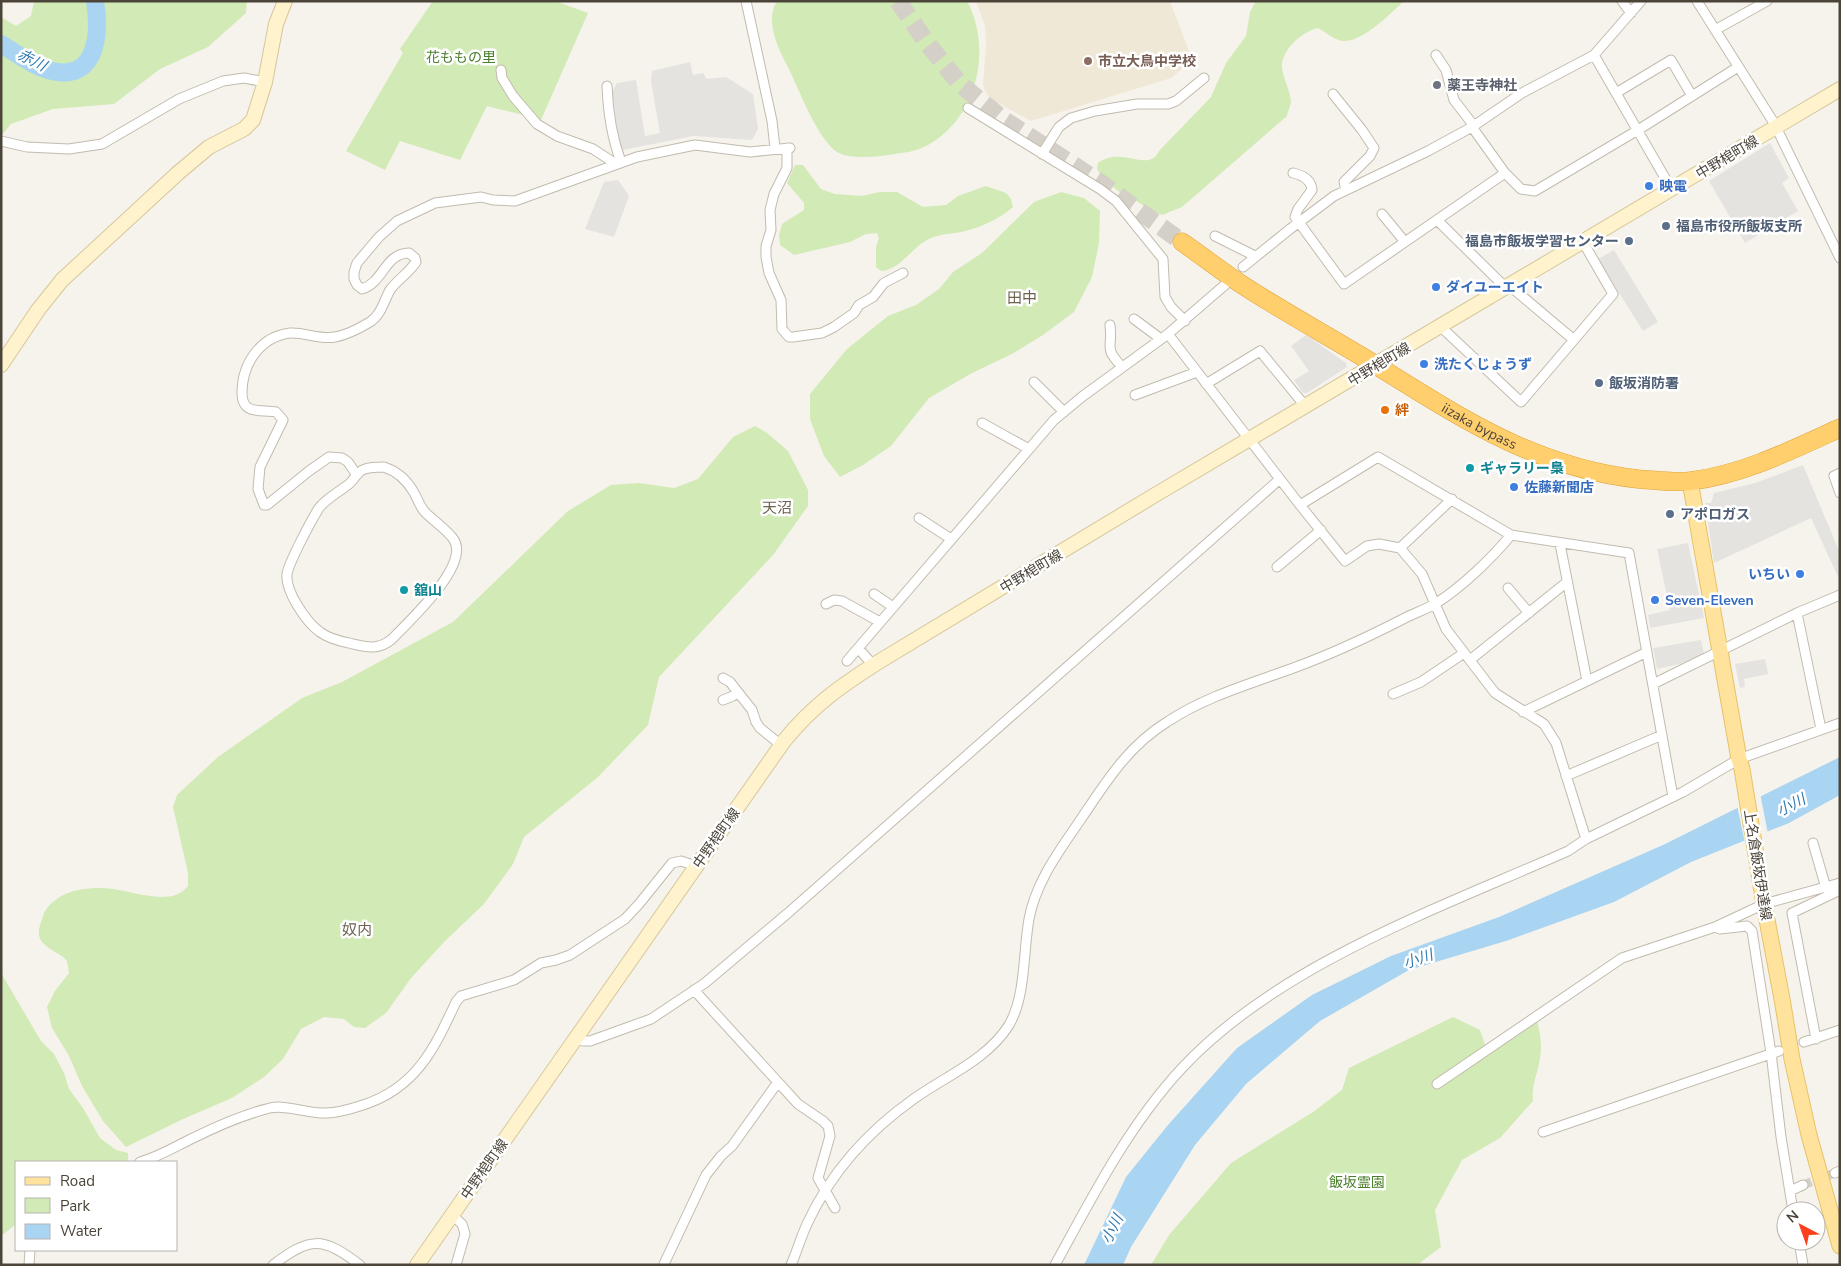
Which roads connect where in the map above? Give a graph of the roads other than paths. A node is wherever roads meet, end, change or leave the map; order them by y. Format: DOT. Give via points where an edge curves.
graph roads {
  1 [pos="285,1"];
  2 [pos="746,1"];
  3 [pos="1622,1"];
  4 [pos="1641,1"];
  5 [pos="1697,1"];
  6 [pos="1767,1"];
  7 [pos="1631,12"];
  8 [pos="1715,30"];
  9 [pos="1594,55"];
  10 [pos="1436,56"];
  11 [pos="1738,66"];
  12 [pos="501,70"];
  13 [pos="1204,78"];
  14 [pos="265,82"];
  15 [pos="607,86"];
  16 [pos="1840,89"];
  17 [pos="1616,93"];
  18 [pos="1333,94"];
  19 [pos="1692,96"];
  20 [pos="968,108"];
  21 [pos="1473,126"];
  22 [pos="1776,127"];
  23 [pos="1638,130"];
  24 [pos="1,141"];
  25 [pos="775,148"];
  26 [pos="1042,154"];
  27 [pos="619,163"];
  28 [pos="1293,173"];
  29 [pos="1505,173"];
  30 [pos="1346,190"];
  31 [pos="1672,190"];
  32 [pos="1382,214"];
  33 [pos="1437,220"];
  34 [pos="1298,222"];
  35 [pos="1215,236"];
  36 [pos="1182,242"];
  37 [pos="1405,242"];
  38 [pos="1583,242"];
  39 [pos="1255,256"];
  40 [pos="1840,258"];
  41 [pos="1243,267"];
  42 [pos="903,273"];
  43 [pos="1226,284"];
  44 [pos="1508,287"];
  45 [pos="1134,319"];
  46 [pos="1184,321"];
  47 [pos="1110,325"];
  48 [pos="1441,327"];
  49 [pos="1165,337"];
  50 [pos="1574,340"];
  51 [pos="1,365"];
  52 [pos="1376,366"];
  53 [pos="1122,368"];
  54 [pos="1197,372"];
  55 [pos="1034,382"];
  56 [pos="1206,384"];
  57 [pos="1135,396"];
  58 [pos="1306,407"];
  59 [pos="1064,412"];
  60 [pos="982,423"];
  61 [pos="1840,428"];
  62 [pos="1250,440"];
  63 [pos="1029,449"];
  64 [pos="1840,473"];
  65 [pos="356,474"];
  66 [pos="1280,480"];
  67 [pos="1690,481"];
  68 [pos="1840,493"];
  69 [pos="1452,499"];
  70 [pos="1300,505"];
  71 [pos="919,518"];
  72 [pos="1321,530"];
  73 [pos="1511,535"];
  74 [pos="951,539"];
  75 [pos="1560,544"];
  76 [pos="1400,548"];
  77 [pos="1277,567"];
  78 [pos="1568,582"];
  79 [pos="1508,588"];
  80 [pos="874,594"];
  81 [pos="1840,595"];
  82 [pos="826,604"];
  83 [pos="1435,604"];
  84 [pos="893,607"];
  85 [pos="1529,613"];
  86 [pos="1797,613"];
  87 [pos="880,622"];
  88 [pos="858,648"];
  89 [pos="1720,651"];
  90 [pos="1647,652"];
  91 [pos="1467,656"];
  92 [pos="847,661"];
  93 [pos="872,666"];
  94 [pos="722,678"];
  95 [pos="1587,681"];
  96 [pos="1653,684"];
  97 [pos="738,693"];
  98 [pos="1393,694"];
  99 [pos="723,700"];
  100 [pos="1524,712"];
  101 [pos="1840,723"];
  102 [pos="1821,730"];
  103 [pos="1662,734"];
  104 [pos="781,745"];
  105 [pos="1741,764"];
  106 [pos="1566,776"];
  107 [pos="1673,796"];
  108 [pos="1586,839"];
  109 [pos="1814,843"];
  110 [pos="696,866"];
  111 [pos="1840,884"];
  112 [pos="1826,888"];
  113 [pos="1764,904"];
  114 [pos="1715,926"];
  115 [pos="694,990"];
  116 [pos="1840,1030"];
  117 [pos="576,1038"];
  118 [pos="1816,1039"];
  119 [pos="1804,1042"];
  120 [pos="1775,1052"];
  121 [pos="778,1082"];
  122 [pos="1437,1084"];
  123 [pos="1543,1132"];
  124 [pos="144,1161"];
  125 [pos="1803,1185"];
  126 [pos="825,1191"];
  127 [pos="1790,1191"];
  128 [pos="1792,1201"];
  129 [pos="835,1208"];
  130 [pos="452,1214"];
  131 [pos="1840,1246"];
  132 [pos="30,1251"];
  133 [pos="1801,1251"];
  134 [pos="664,1264"];
  135 [pos="30,1265"];
  136 [pos="273,1265"];
  137 [pos="360,1265"];
  138 [pos="417,1265"];
  139 [pos="456,1265"];
  140 [pos="791,1265"];
  141 [pos="1055,1265"];
  142 [pos="1804,1265"];
  1 -- 14 [label="main road" via="276,24"];
  2 -- 25 [label="street"];
  3 -- 7 [label="street"];
  4 -- 7 [label="street"];
  5 -- 8 [label="street"];
  6 -- 8 [label="street"];
  7 -- 9 [label="street"];
  8 -- 11 [label="street"];
  9 -- 17 [label="street"];
  9 -- 21 [label="street" via="1522,93"];
  10 -- 21 [label="street" via="1446,70 1454,100"];
  11 -- 19 [label="street"];
  11 -- 22 [label="street"];
  12 -- 27 [label="street" via="512,96 537,124"];
  13 -- 26 [label="street" via="1168,104 1137,104 1071,118 1059,127"];
  14 -- 24 [label="street" via="244,78 223,80 179,100 102,144 69,149 27,147"];
  14 -- 51 [label="main road" via="253,120 244,129 209,147 62,280"];
  15 -- 27 [label="street"];
  16 -- 22 [label="main road, 中野梍町線"];
  17 -- 19 [label="street" via="1671,60"];
  17 -- 23 [label="street"];
  18 -- 30 [label="street" via="1374,148 1344,182"];
  19 -- 23 [label="street"];
  20 -- 26 [label="street"];
  21 -- 29 [label="street"];
  21 -- 30 [label="street"];
  22 -- 31 [label="main road, 中野梍町線"];
  22 -- 40 [label="street"];
  23 -- 29 [label="street" via="1535,191 1522,189"];
  23 -- 31 [label="street"];
  25 -- 27 [label="street" via="750,152 695,145"];
  25 -- 42 [label="street" via="788,148 787,168 770,210 771,230 766,257 780,300 784,333 793,337 828,331 849,318 884,283"];
  26 -- 46 [label="street" via="1116,201 1163,259 1165,297"];
  27 -- 65 [label="street" via="515,201 481,197 435,203 397,221 357,263 354,272 354,279 362,289 370,287 399,254 409,253 415,258 413,267 389,292 376,318 335,337 289,333 265,343 256,352 244,374 242,398 252,411 276,412 283,420 260,467 258,489 262,503 268,505 330,457 342,458"];
  28 -- 34 [label="street" via="1306,179 1312,190 1295,214"];
  29 -- 33 [label="street"];
  30 -- 34 [label="street"];
  31 -- 38 [label="main road, 中野梍町線"];
  32 -- 37 [label="street"];
  33 -- 37 [label="street"];
  33 -- 44 [label="street"];
  34 -- 37 [label="street" via="1344,284"];
  34 -- 39 [label="street"];
  35 -- 39 [label="street"];
  36 -- 52 [label="highway, iizaka bypass" via="1232,278"];
  38 -- 44 [label="main road, 中野梍町線"];
  38 -- 50 [label="street" via="1613,294"];
  39 -- 41 [label="street"];
  43 -- 46 [label="street"];
  44 -- 48 [label="main road, 中野梍町線"];
  44 -- 50 [label="street"];
  45 -- 49 [label="street"];
  46 -- 49 [label="street"];
  47 -- 53 [label="street" via="1112,340 1108,347"];
  48 -- 50 [label="street" via="1521,402"];
  48 -- 52 [label="main road, 中野梍町線"];
  49 -- 53 [label="street"];
  49 -- 54 [label="street"];
  52 -- 58 [label="main road, 中野梍町線"];
  52 -- 67 [label="highway, iizaka bypass" via="1496,437 1545,458 1609,476"];
  53 -- 59 [label="street"];
  54 -- 56 [label="street"];
  54 -- 57 [label="street"];
  55 -- 59 [label="street"];
  56 -- 58 [label="street" via="1260,351"];
  56 -- 62 [label="street"];
  58 -- 62 [label="main road, 中野梍町線"];
  59 -- 63 [label="street"];
  60 -- 63 [label="street"];
  61 -- 67 [label="highway, iizaka bypass" via="1736,471"];
  62 -- 66 [label="street"];
  62 -- 93 [label="main road, 中野梍町線"];
  63 -- 74 [label="street"];
  64 -- 68 [label="street" via="1834,476"];
  65 -- 65 [label="street" via="364,469 384,467 398,474 412,489 422,508 454,540 457,549 454,562 438,590 392,639 375,648 339,641 319,631 302,613 288,581 289,567 320,508 348,485"];
  66 -- 70 [label="street"];
  66 -- 115 [label="street" via="788,913"];
  67 -- 89 [label="main road, 上名倉飯坂伊達線"];
  69 -- 70 [label="street" via="1378,457"];
  69 -- 73 [label="street"];
  69 -- 76 [label="street"];
  70 -- 72 [label="street"];
  71 -- 74 [label="street"];
  72 -- 76 [label="street" via="1346,561 1367,546 1379,544"];
  72 -- 77 [label="street"];
  73 -- 75 [label="street"];
  73 -- 83 [label="street" via="1496,554"];
  74 -- 84 [label="street"];
  75 -- 78 [label="street"];
  75 -- 90 [label="street" via="1629,554"];
  76 -- 83 [label="street" via="1422,574"];
  78 -- 85 [label="street"];
  78 -- 95 [label="street"];
  79 -- 85 [label="street"];
  80 -- 84 [label="street"];
  81 -- 86 [label="street"];
  82 -- 87 [label="street" via="842,601"];
  83 -- 91 [label="street" via="1446,628"];
  83 -- 126 [label="street" via="1326,656 1191,708 1135,746 1101,788 1040,885 1029,917 1015,1012 1008,1026 988,1049 871,1132"];
  84 -- 87 [label="street"];
  85 -- 91 [label="street"];
  86 -- 89 [label="street"];
  86 -- 102 [label="street"];
  87 -- 88 [label="street"];
  88 -- 92 [label="street"];
  88 -- 93 [label="street"];
  89 -- 96 [label="street"];
  89 -- 105 [label="main road, 上名倉飯坂伊達線"];
  90 -- 95 [label="street"];
  90 -- 96 [label="street"];
  91 -- 98 [label="street"];
  91 -- 100 [label="street" via="1495,693"];
  93 -- 104 [label="main road, 中野梍町線" via="817,705"];
  94 -- 97 [label="street" via="730,682"];
  95 -- 100 [label="street"];
  96 -- 103 [label="street"];
  97 -- 99 [label="street"];
  97 -- 104 [label="street" via="752,710 760,728"];
  100 -- 106 [label="street" via="1544,724 1551,733"];
  101 -- 102 [label="street"];
  102 -- 105 [label="street"];
  103 -- 106 [label="street"];
  103 -- 107 [label="street"];
  104 -- 110 [label="main road, 中野梍町線"];
  105 -- 107 [label="street"];
  105 -- 113 [label="main road, 上名倉飯坂伊達線"];
  106 -- 108 [label="street"];
  107 -- 108 [label="street"];
  108 -- 141 [label="street" via="1568,851 1343,953 1258,1002 1232,1021 1188,1061 1156,1099 1110,1167"];
  109 -- 112 [label="street"];
  110 -- 117 [label="main road, 中野梍町線"];
  110 -- 124 [label="street" via="681,861 672,863 625,919 570,955 541,963 514,980 461,996 416,1072 384,1098 334,1113 318,1114 272,1107 207,1130"];
  111 -- 112 [label="street"];
  111 -- 118 [label="street" via="1838,891 1792,913"];
  112 -- 113 [label="street"];
  113 -- 114 [label="street"];
  113 -- 131 [label="main road, 上名倉飯坂伊達線" via="1792,1059"];
  114 -- 120 [label="street" via="1720,929 1747,926 1752,931"];
  114 -- 122 [label="street" via="1615,961"];
  115 -- 117 [label="street" via="651,1018 590,1041"];
  115 -- 121 [label="street"];
  116 -- 118 [label="street"];
  117 -- 130 [label="main road, 中野梍町線"];
  118 -- 119 [label="street"];
  120 -- 123 [label="street"];
  120 -- 127 [label="street"];
  121 -- 126 [label="street" via="798,1104 823,1120 830,1130 818,1178"];
  121 -- 134 [label="street" via="732,1146 710,1169"];
  125 -- 127 [label="street"];
  126 -- 129 [label="street"];
  126 -- 140 [label="street"];
  127 -- 128 [label="street"];
  130 -- 138 [label="main road, 中野梍町線"];
  130 -- 139 [label="street" via="462,1224 465,1234"];
  132 -- 135 [label="street"];
  133 -- 142 [label="street"];
  136 -- 137 [label="street" via="302,1246 317,1244 337,1249"];
}
